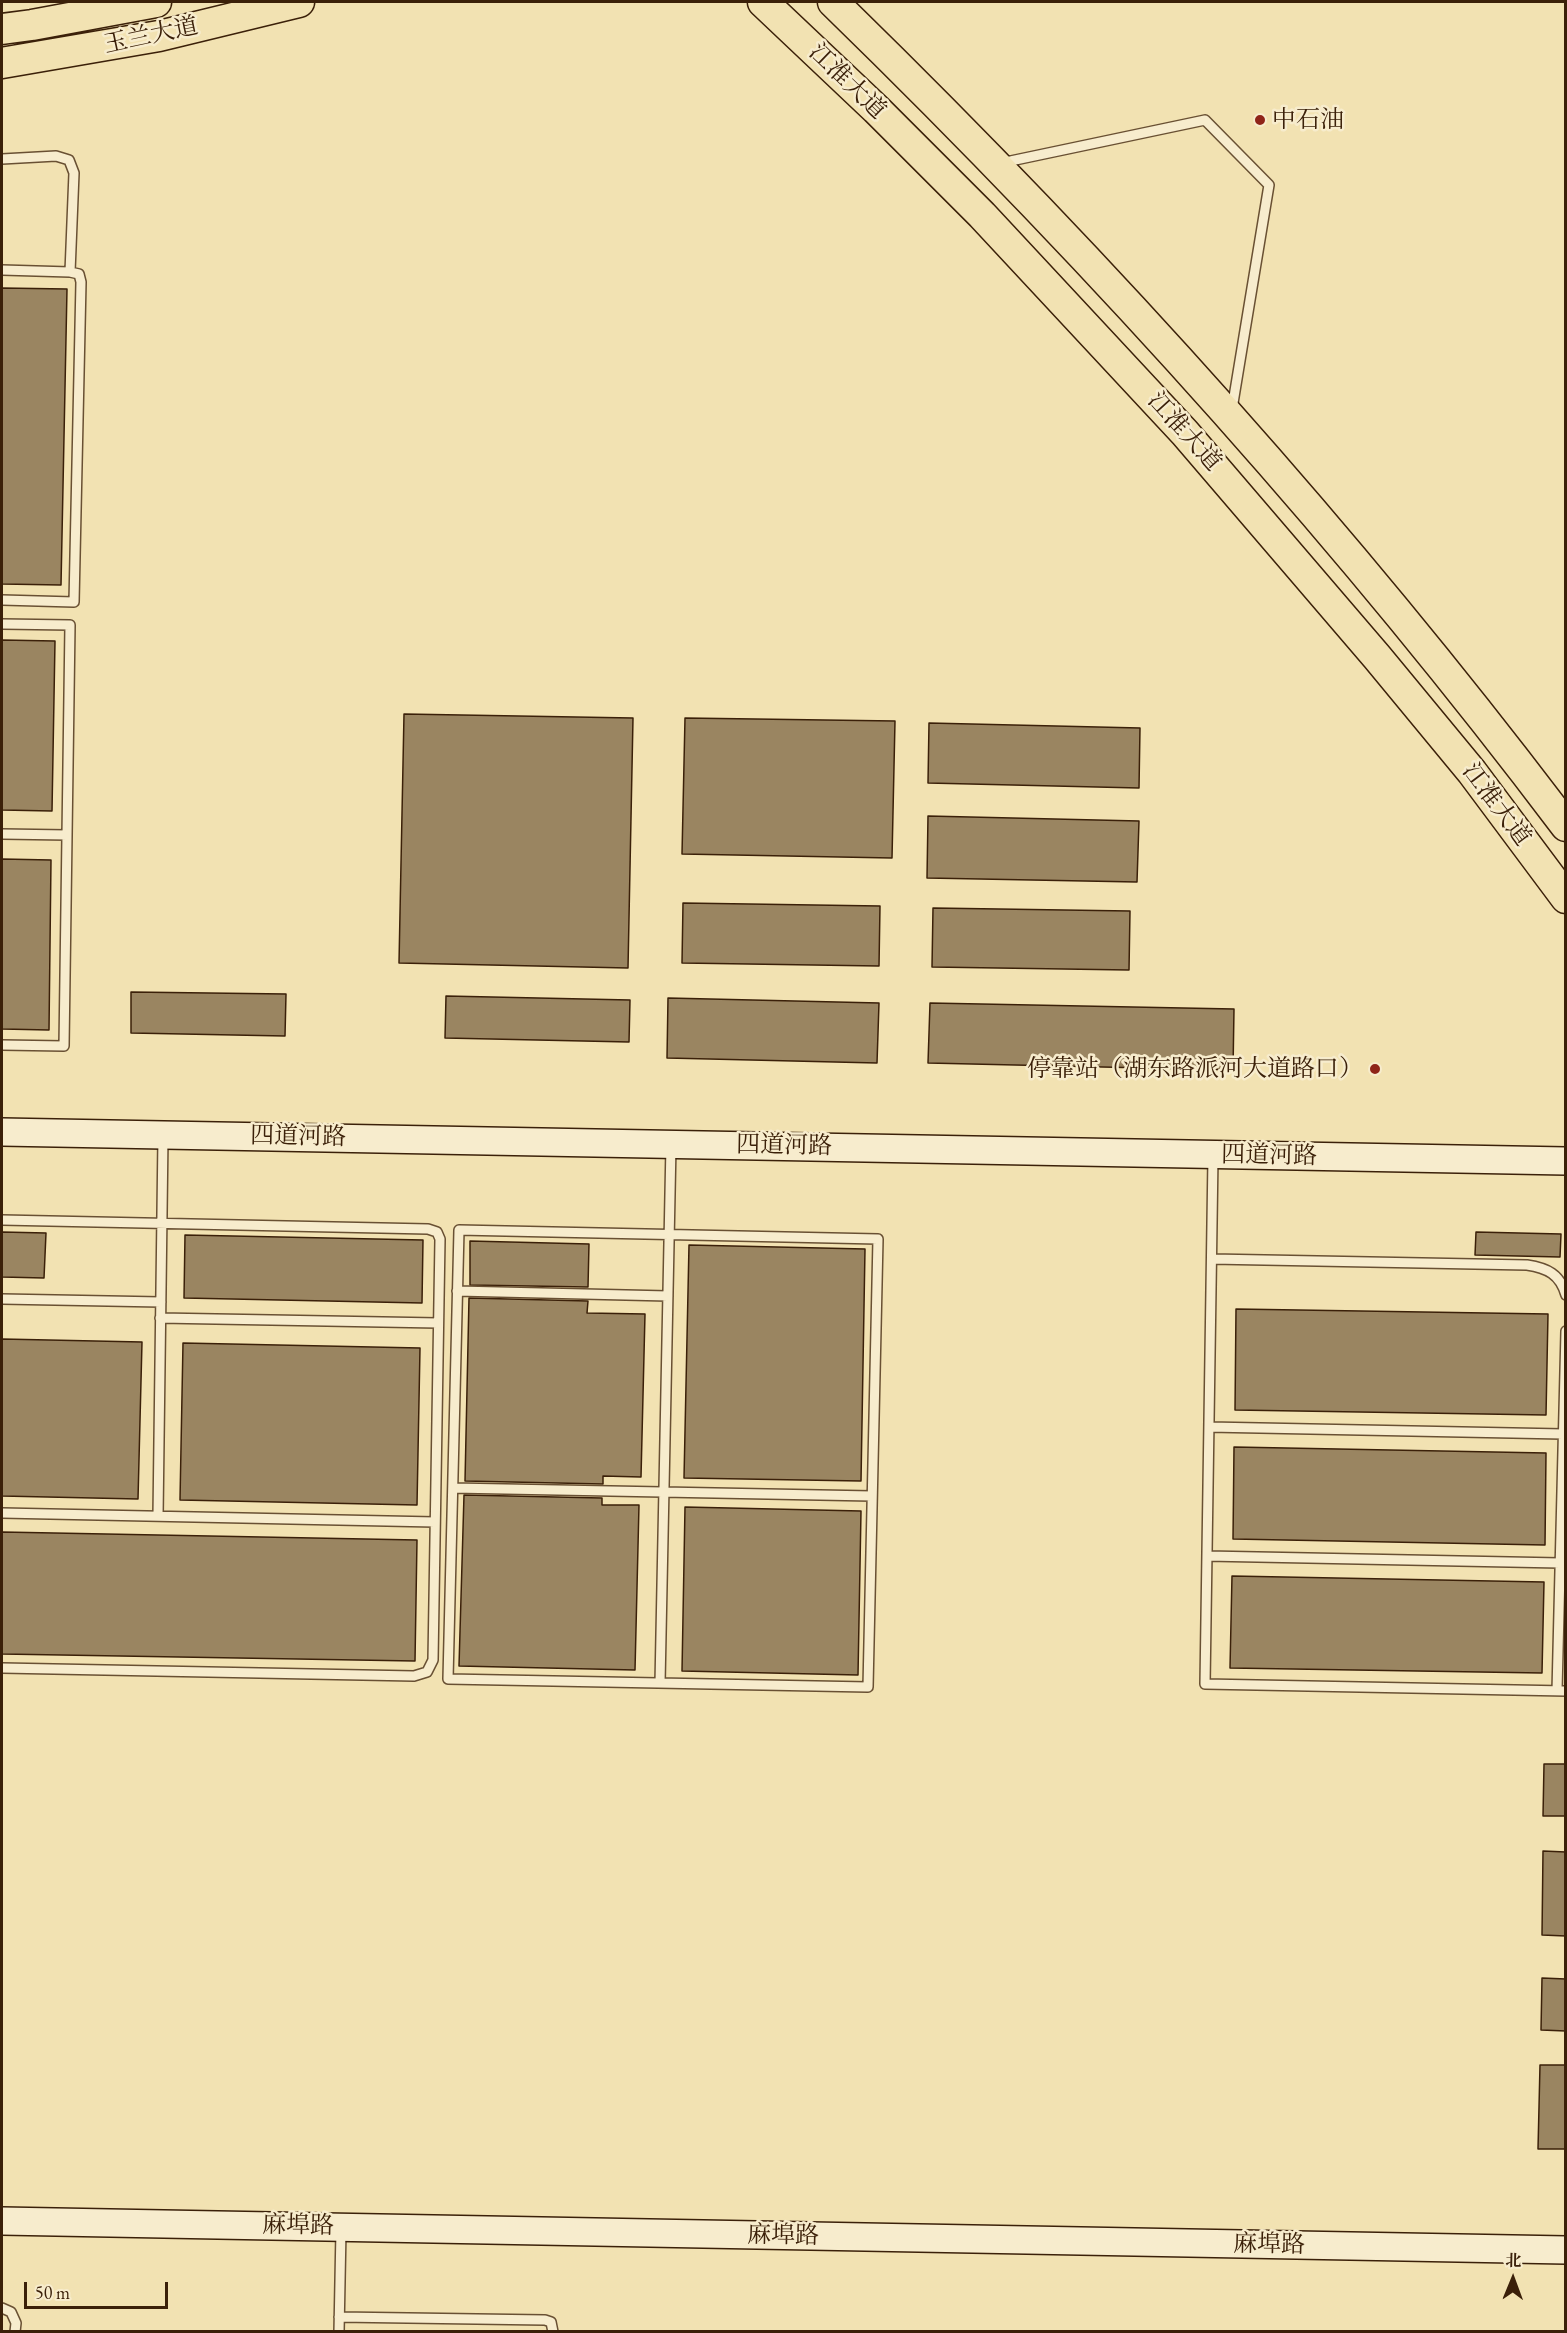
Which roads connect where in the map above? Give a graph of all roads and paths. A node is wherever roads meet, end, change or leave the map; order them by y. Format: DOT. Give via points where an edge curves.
graph roads {
  1 [pos="156,2"];
  2 [pos="299,2"];
  3 [pos="762,2"];
  4 [pos="833,2"];
  5 [pos="2,29"];
  6 [pos="2,63"];
  7 [pos="2,159"];
  8 [pos="996,164"];
  9 [pos="2,270"];
  10 [pos="70,272"];
  11 [pos="1230,417"];
  12 [pos="2,600"];
  13 [pos="2,624"];
  14 [pos="1566,826"];
  15 [pos="2,834"];
  16 [pos="67,836"];
  17 [pos="1566,898"];
  18 [pos="2,1045"];
  19 [pos="2,1132"];
  20 [pos="163,1135"];
  21 [pos="671,1144"];
  22 [pos="1214,1154"];
  23 [pos="1566,1161"];
  24 [pos="2,1220"];
  25 [pos="161,1224"];
  26 [pos="669,1235"];
  27 [pos="1212,1259"];
  28 [pos="457,1291"];
  29 [pos="1566,1295"];
  30 [pos="668,1296"];
  31 [pos="2,1299"];
  32 [pos="161,1302"];
  33 [pos="160,1318"];
  34 [pos="438,1323"];
  35 [pos="1566,1331"];
  36 [pos="1565,1406"];
  37 [pos="1209,1427"];
  38 [pos="1563,1434"];
  39 [pos="453,1488"];
  40 [pos="664,1492"];
  41 [pos="873,1496"];
  42 [pos="1563,1508"];
  43 [pos="2,1513"];
  44 [pos="158,1516"];
  45 [pos="435,1522"];
  46 [pos="1207,1556"];
  47 [pos="1560,1563"];
  48 [pos="1562,1600"];
  49 [pos="2,1668"];
  50 [pos="660,1683"];
  51 [pos="1561,1691"];
  52 [pos="2,2221"];
  53 [pos="341,2227"];
  54 [pos="1566,2250"];
  55 [pos="2,2308"];
  56 [pos="339,2317"];
  57 [pos="15,2331"];
  58 [pos="339,2331"];
  59 [pos="553,2331"];
  1 -- 5 [label="main road, 玉兰大道"];
  2 -- 6 [label="main road, 玉兰大道" via="159,36"];
  3 -- 17 [label="main road, 江淮大道" via="982,215 1185,433 1443,737"];
  4 -- 8 [label="main road, 江淮大道"];
  7 -- 10 [label="lane" via="56,156 69,160 74,173"];
  8 -- 11 [label="main road, 江淮大道"];
  8 -- 11 [label="lane" via="1205,120 1269,185"];
  9 -- 10 [label="lane"];
  10 -- 12 [label="lane" via="79,274 81,282 74,602"];
  11 -- 14 [label="main road, 江淮大道" via="1411,628"];
  13 -- 16 [label="lane" via="70,625"];
  15 -- 16 [label="lane"];
  16 -- 18 [label="lane" via="64,1046"];
  19 -- 20 [label="street, 四道河路"];
  20 -- 21 [label="street, 四道河路"];
  20 -- 25 [label="lane"];
  21 -- 22 [label="street, 四道河路"];
  21 -- 26 [label="lane"];
  22 -- 23 [label="street, 四道河路"];
  22 -- 27 [label="lane"];
  24 -- 25 [label="lane"];
  25 -- 32 [label="lane"];
  25 -- 34 [label="lane" via="437,1232"];
  26 -- 28 [label="lane" via="459,1230"];
  26 -- 30 [label="lane"];
  26 -- 41 [label="lane" via="878,1239"];
  27 -- 29 [label="lane" via="1527,1265 1543,1267 1556,1276"];
  27 -- 37 [label="lane"];
  28 -- 30 [label="lane"];
  28 -- 39 [label="lane"];
  30 -- 40 [label="lane"];
  31 -- 32 [label="lane"];
  32 -- 33 [label="lane"];
  33 -- 34 [label="lane"];
  33 -- 44 [label="lane"];
  34 -- 45 [label="lane"];
  35 -- 36 [label="lane"];
  36 -- 38 [label="lane"];
  37 -- 38 [label="lane"];
  37 -- 46 [label="lane"];
  38 -- 42 [label="lane"];
  39 -- 40 [label="lane"];
  39 -- 50 [label="lane" via="448,1678"];
  40 -- 41 [label="lane"];
  40 -- 50 [label="lane"];
  41 -- 50 [label="lane" via="868,1687"];
  42 -- 47 [label="lane"];
  43 -- 44 [label="lane"];
  44 -- 45 [label="lane"];
  45 -- 49 [label="lane" via="433,1660 427,1672 414,1676"];
  46 -- 47 [label="lane"];
  46 -- 51 [label="lane" via="1205,1684"];
  47 -- 48 [label="lane"];
  48 -- 51 [label="lane"];
  52 -- 53 [label="street, 麻埠路"];
  53 -- 54 [label="street, 麻埠路"];
  53 -- 56 [label="lane"];
  55 -- 57 [label="lane" via="11,2312"];
  56 -- 58 [label="lane"];
  56 -- 59 [label="lane" via="545,2320 551,2322"];
}
